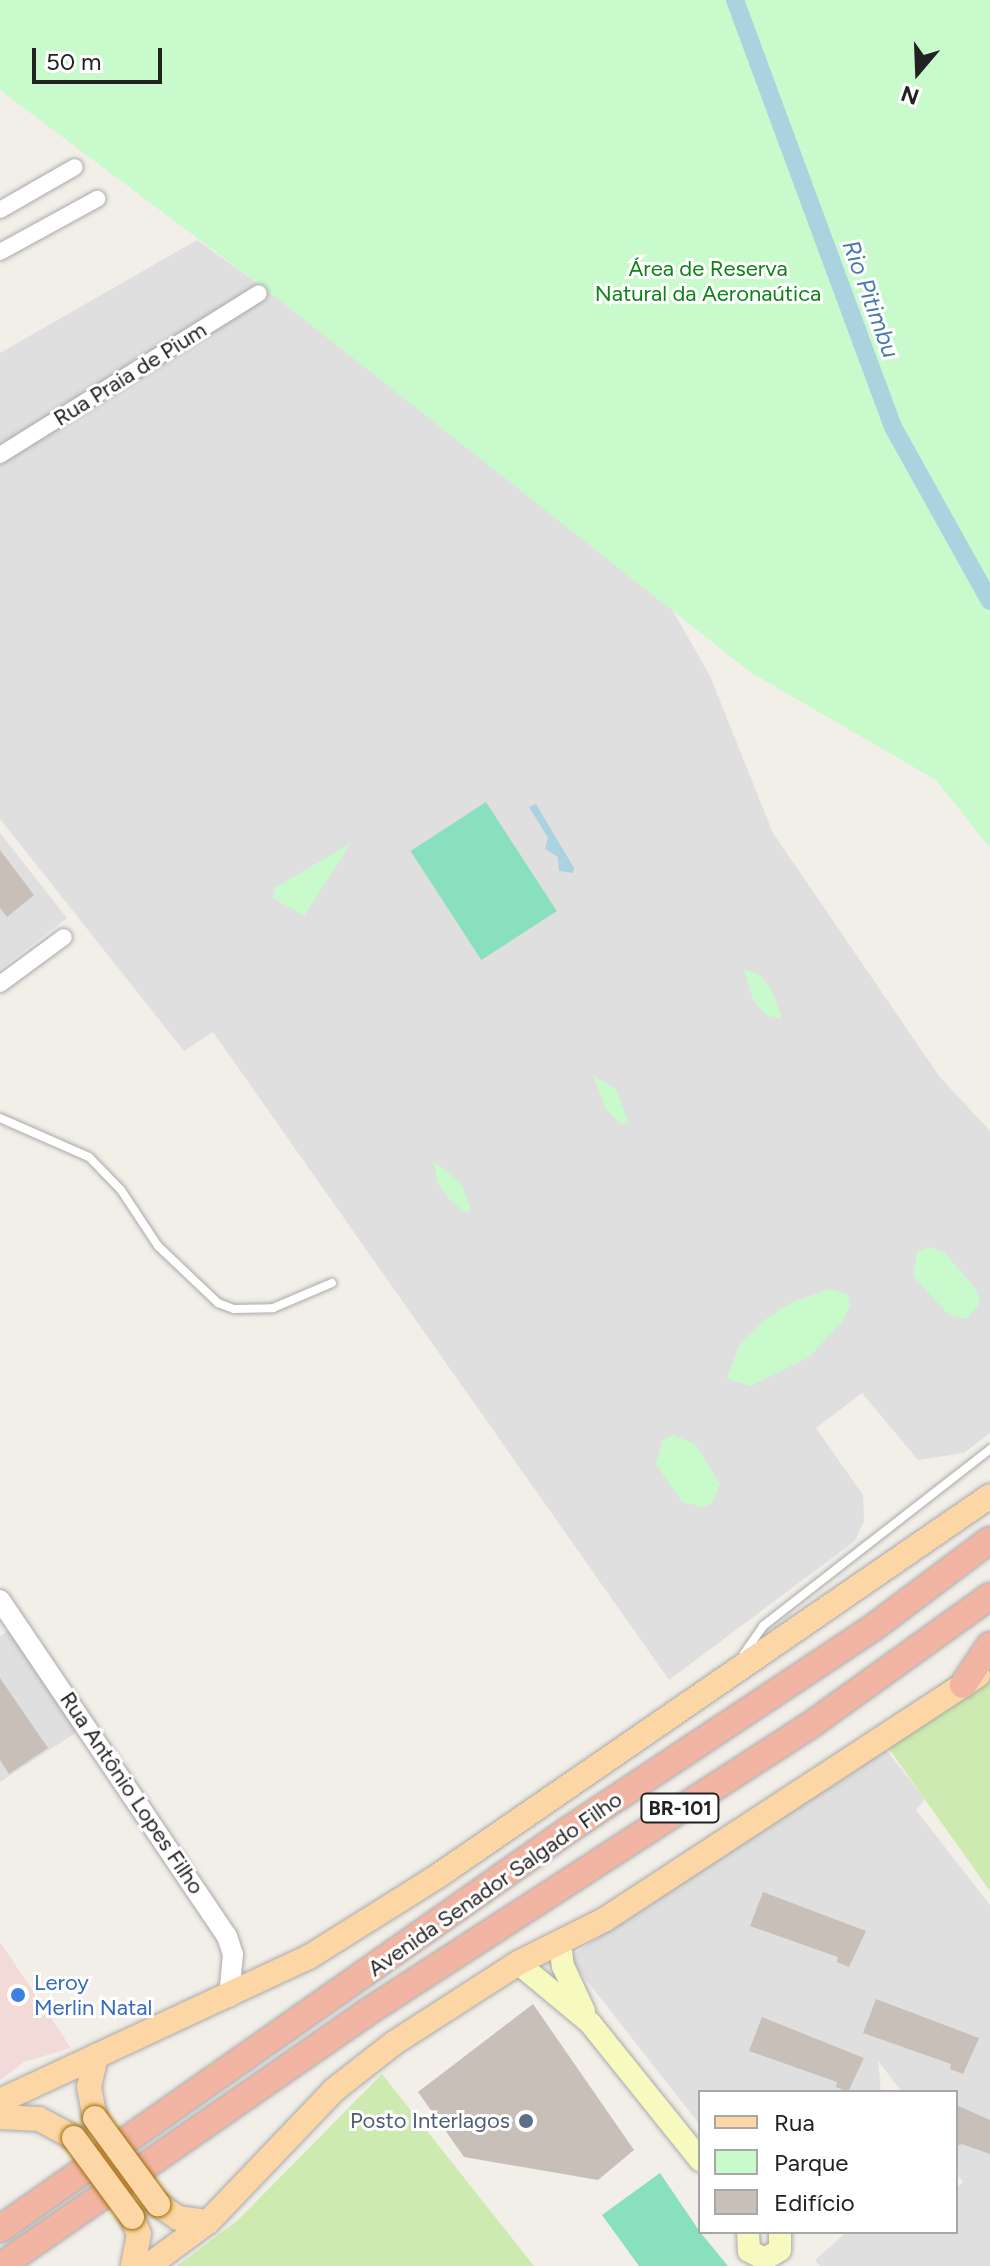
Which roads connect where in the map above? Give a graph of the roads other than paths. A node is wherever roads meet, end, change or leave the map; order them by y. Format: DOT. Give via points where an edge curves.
graph roads {
  1 [pos="75,167"];
  2 [pos="97,199"];
  3 [pos="0,210"];
  4 [pos="0,252"];
  5 [pos="259,293"];
  6 [pos="0,455"];
  7 [pos="64,937"];
  8 [pos="0,984"];
  9 [pos="0,1118"];
  10 [pos="332,1283"];
  11 [pos="990,1449"];
  12 [pos="990,1496"];
  13 [pos="990,1540"];
  14 [pos="990,1596"];
  15 [pos="0,1600"];
  16 [pos="990,1645"];
  17 [pos="990,1667"];
  18 [pos="728,1676"];
  19 [pos="963,1685"];
  20 [pos="560,1943"];
  21 [pos="518,1963"];
  22 [pos="229,1997"];
  23 [pos="590,2023"];
  24 [pos="96,2056"];
  25 [pos="0,2101"];
  26 [pos="0,2117"];
  27 [pos="698,2158"];
  28 [pos="208,2222"];
  29 [pos="0,2229"];
  30 [pos="747,2234"];
  31 [pos="777,2254"];
  32 [pos="1,2266"];
  33 [pos="133,2266"];
  34 [pos="148,2266"];
  1 -- 3 [label="street"];
  2 -- 4 [label="street"];
  5 -- 6 [label="street, Rua Praia de Pium"];
  7 -- 8 [label="street"];
  9 -- 10 [label="lane" via="89,1157 121,1190 158,1246 218,1303 234,1309 273,1308"];
  11 -- 18 [label="lane" via="763,1626"];
  12 -- 18 [label="main road, Avenida Senador Salgado Filho"];
  13 -- 29 [label="highway, Avenida Senador Salgado Filho / BR-101" via="874,1627 567,1831"];
  14 -- 32 [label="highway, Avenida Senador Salgado Filho / BR-101" via="812,1724 341,2030"];
  15 -- 22 [label="street, Rua Antônio Lopes Filho" via="227,1936 233,1954"];
  16 -- 19 [label="highway"];
  17 -- 19 [label="main road"];
  18 -- 22 [label="main road, Avenida Senador Salgado Filho" via="438,1876 309,1957"];
  19 -- 20 [label="main road" via="604,1920"];
  20 -- 21 [label="main road"];
  20 -- 23 [label="main road" via="568,1979"];
  21 -- 23 [label="main road"];
  21 -- 28 [label="main road" via="394,2043 334,2090"];
  22 -- 24 [label="main road, Avenida Senador Salgado Filho"];
  23 -- 27 [label="main road"];
  24 -- 25 [label="main road, Avenida Senador Salgado Filho"];
  24 -- 28 [label="main road, bridge" via="89,2087 95,2118 158,2204 178,2218"];
  26 -- 33 [label="main road, bridge" via="39,2119 74,2138 132,2217 139,2234"];
  28 -- 34 [label="main road"];
  30 -- 31 [label="main road" via="749,2251"];
}
